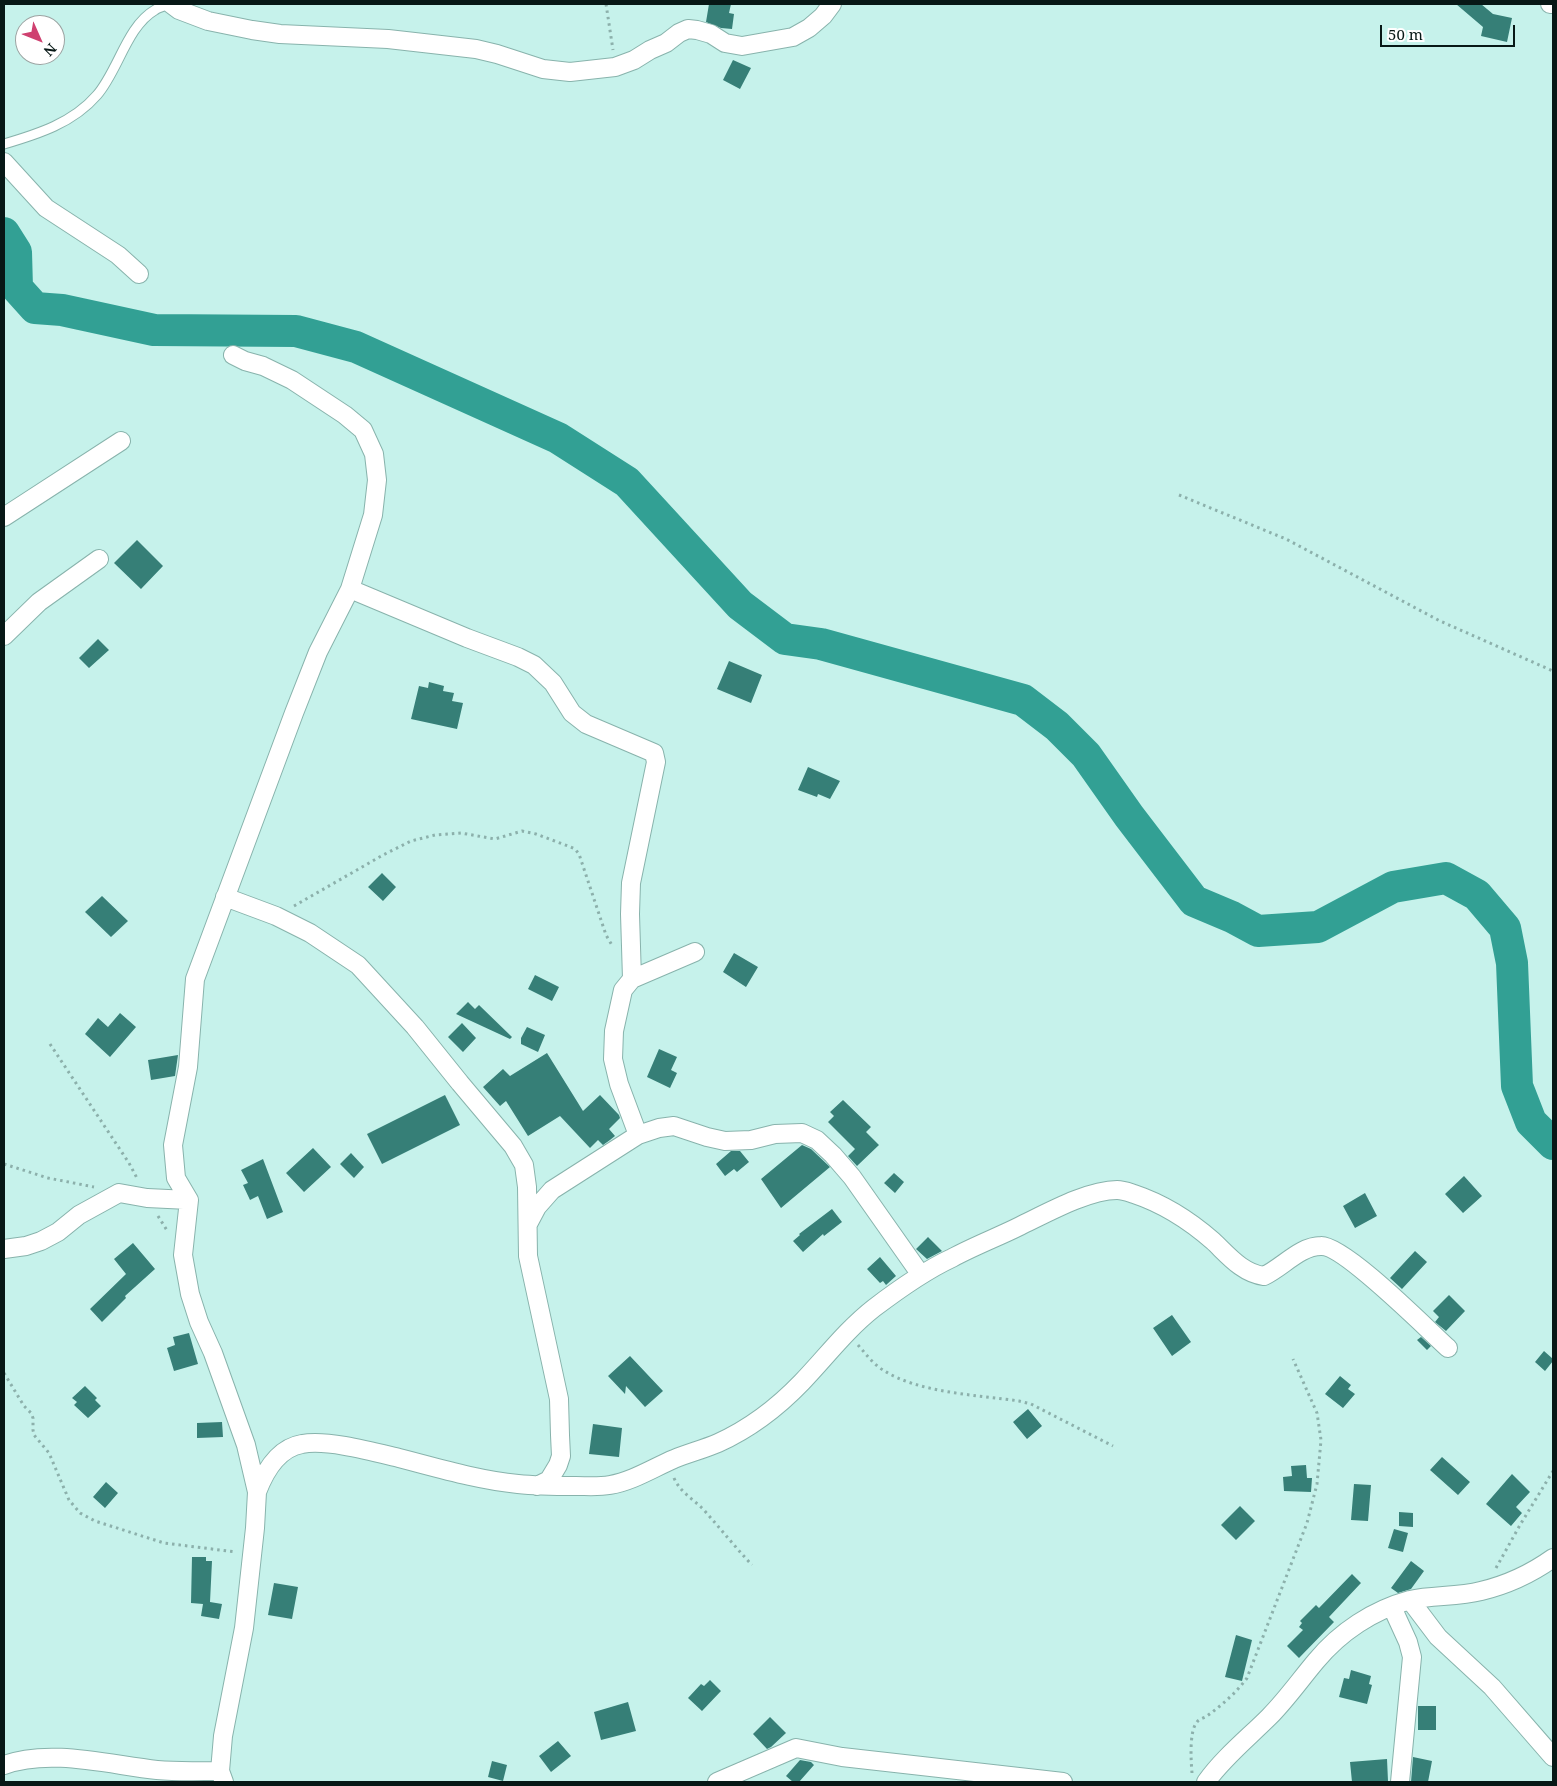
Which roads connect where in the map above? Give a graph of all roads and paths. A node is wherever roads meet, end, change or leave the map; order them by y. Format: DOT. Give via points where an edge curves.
graph roads {
  1 [pos="170,4"];
  2 [pos="606,4"];
  3 [pos="832,4"];
  4 [pos="1550,4"];
  5 [pos="1553,4"];
  6 [pos="615,67"];
  7 [pos="4,144"];
  8 [pos="4,162"];
  9 [pos="139,274"];
  10 [pos="233,355"];
  11 [pos="121,441"];
  12 [pos="1179,495"];
  13 [pos="4,517"];
  14 [pos="99,559"];
  15 [pos="350,589"];
  16 [pos="4,636"];
  17 [pos="1553,671"];
  18 [pos="225,897"];
  19 [pos="276,916"];
  20 [pos="695,952"];
  21 [pos="632,973"];
  22 [pos="50,1044"];
  23 [pos="638,1135"];
  24 [pos="4,1164"];
  25 [pos="119,1193"];
  26 [pos="147,1198"];
  27 [pos="189,1200"];
  28 [pos="527,1224"];
  29 [pos="4,1249"];
  30 [pos="183,1255"];
  31 [pos="921,1275"];
  32 [pos="846,1332"];
  33 [pos="1448,1348"];
  34 [pos="1293,1359"];
  35 [pos="4,1374"];
  36 [pos="1114,1446"];
  37 [pos="672,1460"];
  38 [pos="1553,1471"];
  39 [pos="537,1486"];
  40 [pos="257,1492"];
  41 [pos="252,1554"];
  42 [pos="1553,1558"];
  43 [pos="752,1565"];
  44 [pos="1480,1592"];
  45 [pos="1410,1600"];
  46 [pos="1392,1607"];
  47 [pos="1551,1752"];
  48 [pos="4,1765"];
  49 [pos="222,1776"];
  50 [pos="1200,1779"];
  51 [pos="717,1782"];
  52 [pos="1063,1782"];
  53 [pos="1400,1782"];
  1 -- 6 [label="street" via="208,21 280,34 476,49 543,69 570,72"];
  1 -- 7 [label="lane" via="154,10 142,21 98,94 84,109 40,133"];
  2 -- 6 [label="path"];
  3 -- 6 [label="street" via="809,28 793,37 742,46 688,29 634,60"];
  4 -- 5 [label="street"];
  8 -- 9 [label="street" via="46,208 118,255"];
  10 -- 15 [label="street" via="292,380 363,430 374,454 377,480 373,515"];
  11 -- 13 [label="street"];
  12 -- 17 [label="path" via="1286,539 1440,621"];
  14 -- 16 [label="street" via="39,602"];
  15 -- 18 [label="street" via="318,652"];
  15 -- 21 [label="street" via="534,665 553,683 572,713 586,724 654,753 656,762 631,883"];
  18 -- 19 [label="street"];
  18 -- 27 [label="street" via="196,979 188,1067 173,1146 176,1178"];
  19 -- 21 [label="path" via="411,841 435,834 495,839 522,831 575,849 579,854 606,934"];
  19 -- 28 [label="street" via="310,933 358,965 415,1027 513,1146 524,1165"];
  20 -- 21 [label="street"];
  21 -- 23 [label="street" via="624,990 614,1032 613,1059"];
  22 -- 26 [label="path" via="129,1163"];
  23 -- 28 [label="street" via="552,1190 537,1206"];
  23 -- 31 [label="street" via="674,1126 707,1138 726,1140 802,1133 817,1140 852,1177"];
  24 -- 25 [label="path" via="48,1178"];
  25 -- 26 [label="street"];
  25 -- 29 [label="street" via="41,1241"];
  26 -- 27 [label="street"];
  26 -- 30 [label="path"];
  27 -- 30 [label="street"];
  28 -- 39 [label="street" via="528,1256 559,1398 561,1456 549,1480"];
  30 -- 40 [label="street" via="190,1294 246,1445"];
  31 -- 32 [label="street"];
  31 -- 33 [label="street" via="952,1257 1085,1197 1120,1190 1165,1206 1195,1225 1244,1270 1256,1275 1264,1276 1307,1249 1322,1245 1345,1256 1369,1274"];
  32 -- 36 [label="path" via="872,1362 905,1381 928,1388 1031,1404"];
  32 -- 37 [label="street" via="801,1383 750,1426"];
  34 -- 50 [label="path" via="1316,1413 1321,1440 1316,1484 1307,1523 1247,1678 1237,1692 1197,1721 1193,1730 1191,1762"];
  35 -- 41 [label="path" via="31,1413 34,1435 49,1452 69,1500 80,1513 164,1543"];
  37 -- 39 [label="street" via="609,1486"];
  37 -- 43 [label="path" via="677,1484"];
  38 -- 44 [label="path"];
  39 -- 40 [label="street" via="460,1474 334,1445 302,1444 285,1451 270,1465"];
  40 -- 41 [label="street"];
  41 -- 49 [label="street" via="244,1628 223,1736"];
  42 -- 44 [label="street" via="1540,1568"];
  44 -- 45 [label="street"];
  45 -- 46 [label="street"];
  45 -- 47 [label="street" via="1438,1637 1492,1688"];
  46 -- 50 [label="street" via="1356,1624 1335,1641 1270,1716 1216,1768"];
  46 -- 53 [label="street" via="1412,1657"];
  48 -- 49 [label="street" via="38,1758 94,1760"];
  51 -- 52 [label="street" via="796,1748 842,1757"];
}
